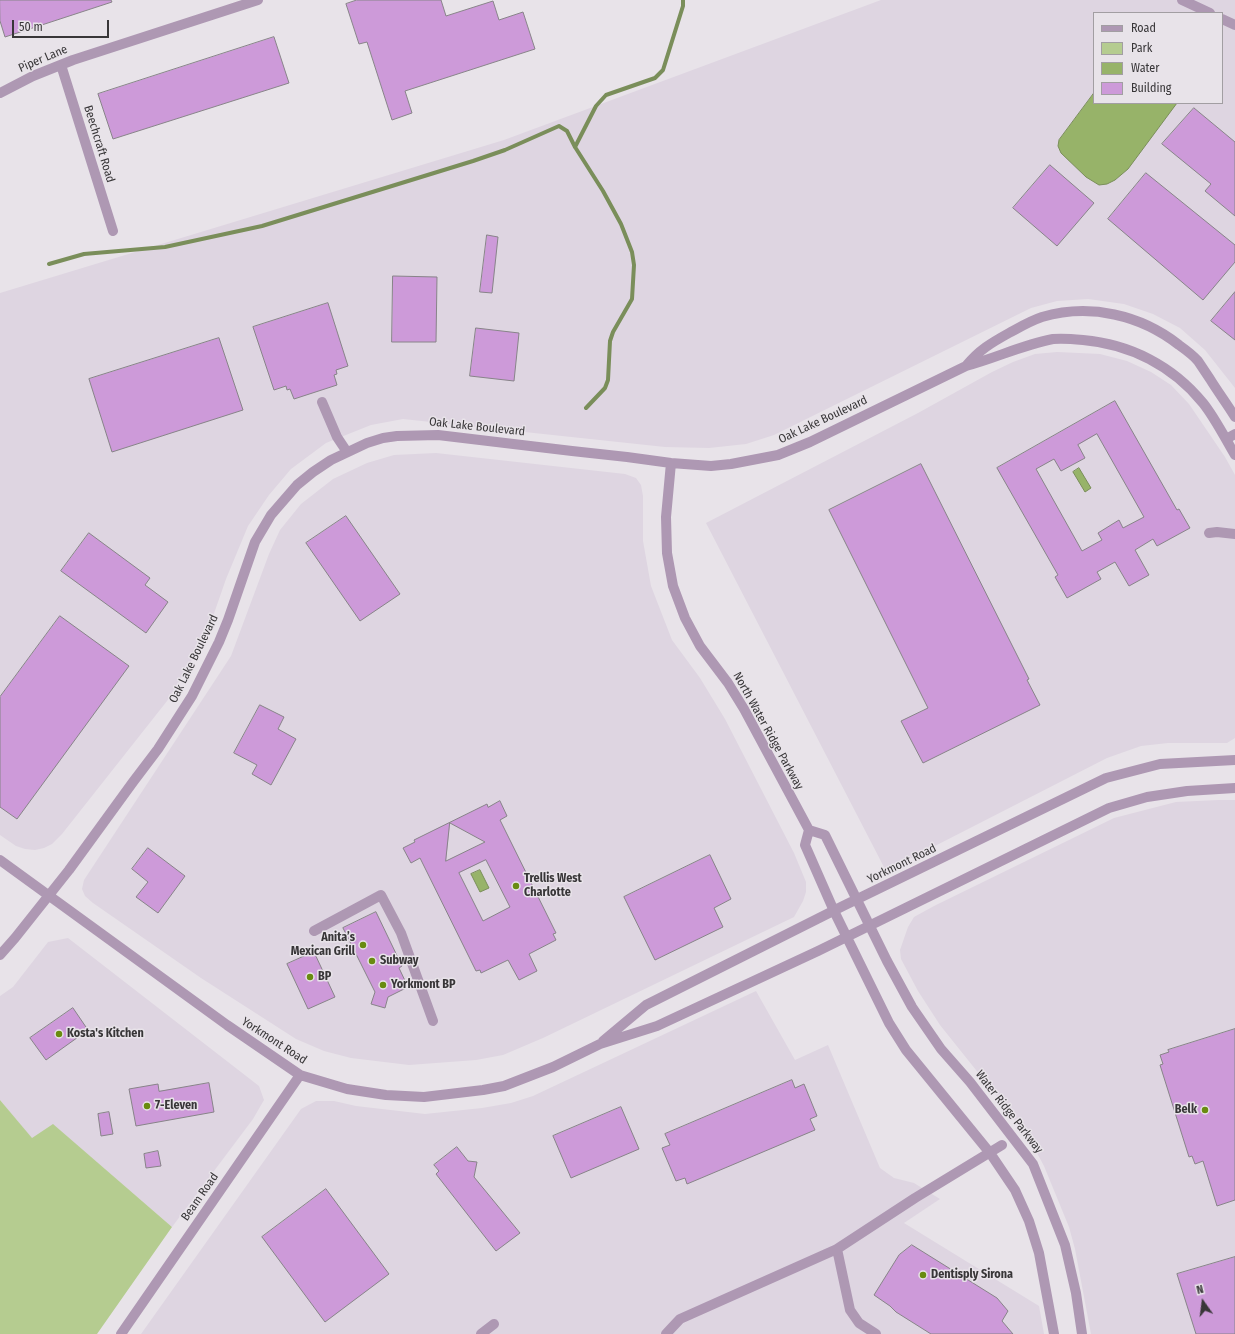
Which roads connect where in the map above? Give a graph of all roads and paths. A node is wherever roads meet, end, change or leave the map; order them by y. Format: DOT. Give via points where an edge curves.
graph roads {
  1 [pos="258,0"];
  2 [pos="1182,0"];
  3 [pos="1208,12"];
  4 [pos="1223,19"];
  5 [pos="1235,25"];
  6 [pos="61,65"];
  7 [pos="0,93"];
  8 [pos="113,231"];
  9 [pos="966,366"];
  10 [pos="322,402"];
  11 [pos="1235,417"];
  12 [pos="1235,434"];
  13 [pos="1226,439"];
  14 [pos="347,452"];
  15 [pos="1235,455"];
  16 [pos="671,463"];
  17 [pos="1209,533"];
  18 [pos="1235,534"];
  19 [pos="1235,760"];
  20 [pos="1235,788"];
  21 [pos="809,830"];
  22 [pos="0,860"];
  23 [pos="48,897"];
  24 [pos="857,900"];
  25 [pos="834,911"];
  26 [pos="870,926"];
  27 [pos="314,931"];
  28 [pos="847,937"];
  29 [pos="0,955"];
  30 [pos="433,1021"];
  31 [pos="600,1044"];
  32 [pos="300,1075"];
  33 [pos="1002,1145"];
  34 [pos="990,1152"];
  35 [pos="837,1249"];
  36 [pos="494,1324"];
  37 [pos="121,1334"];
  38 [pos="481,1334"];
  39 [pos="666,1334"];
  40 [pos="876,1334"];
  41 [pos="1054,1334"];
  42 [pos="1082,1334"];
  1 -- 6 [label="street, Piper Lane"];
  2 -- 3 [label="street"];
  4 -- 5 [label="street"];
  6 -- 7 [label="street, Piper Lane"];
  6 -- 8 [label="street, Beechcraft Road"];
  9 -- 11 [label="street, Oak Lake Boulevard" via="986,346 1041,317 1083,311 1107,313 1135,320 1164,333 1187,351 1198,361"];
  9 -- 13 [label="street, Oak Lake Boulevard" via="1028,344 1055,339 1096,341 1117,346 1140,354 1176,375 1204,404"];
  9 -- 16 [label="street, Oak Lake Boulevard" via="778,455 711,466"];
  10 -- 14 [label="street" via="337,437"];
  12 -- 13 [label="street"];
  13 -- 15 [label="street, Oak Lake Boulevard"];
  14 -- 16 [label="street, Oak Lake Boulevard" via="383,438 438,435"];
  14 -- 23 [label="street, Oak Lake Boulevard" via="296,485 277,506 255,542 219,642 192,696 158,749"];
  16 -- 21 [label="street, North Water Ridge Parkway" via="666,517 667,554 673,586 685,618 700,646 744,709"];
  17 -- 18 [label="street"];
  19 -- 24 [label="street, Yorkmont Road" via="1160,764 1106,778"];
  20 -- 26 [label="street, Yorkmont Road" via="1147,797 1110,808"];
  21 -- 24 [label="street" via="825,835"];
  21 -- 25 [label="street" via="805,845"];
  22 -- 23 [label="street, Yorkmont Road"];
  23 -- 29 [label="street, Oak Lake Boulevard"];
  23 -- 32 [label="street, Yorkmont Road" via="227,1026"];
  24 -- 25 [label="street, Yorkmont Road"];
  24 -- 26 [label="street"];
  25 -- 28 [label="street"];
  25 -- 31 [label="street, Yorkmont Road" via="646,1005"];
  26 -- 28 [label="street, Yorkmont Road"];
  26 -- 42 [label="street, Water Ridge Parkway" via="912,1007 1033,1164 1065,1245"];
  27 -- 30 [label="street" via="381,895 401,933"];
  28 -- 31 [label="street, Yorkmont Road" via="657,1026"];
  28 -- 34 [label="street" via="889,1023 906,1050"];
  31 -- 32 [label="street, Yorkmont Road" via="553,1067 504,1086 435,1097 386,1095 347,1089"];
  32 -- 37 [label="street, Beam Road"];
  33 -- 34 [label="street"];
  34 -- 35 [label="street"];
  34 -- 41 [label="street" via="1015,1190 1030,1221 1039,1253"];
  35 -- 39 [label="street" via="680,1319"];
  35 -- 40 [label="street" via="850,1310 859,1322"];
  36 -- 38 [label="street"];
}
